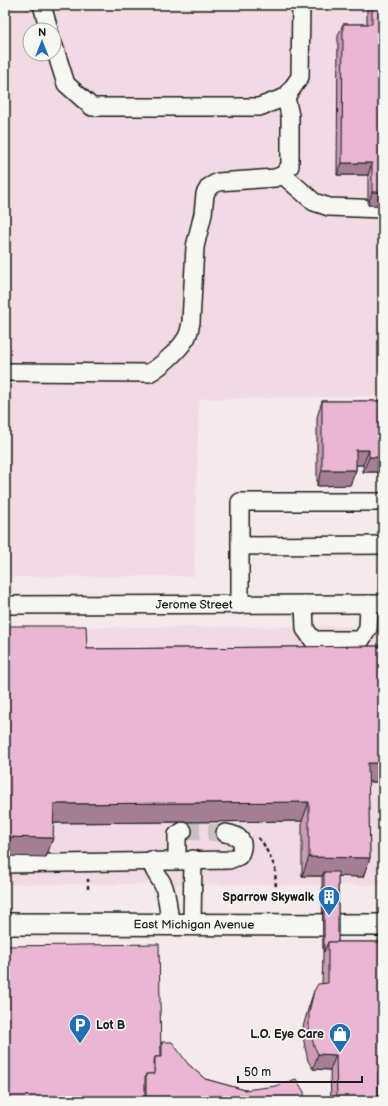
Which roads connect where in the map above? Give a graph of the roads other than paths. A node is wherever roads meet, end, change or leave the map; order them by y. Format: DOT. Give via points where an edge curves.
graph roads {
  1 [pos="42,5"];
  2 [pos="301,5"];
  3 [pos="47,22"];
  4 [pos="59,62"];
  5 [pos="286,97"];
  6 [pos="283,175"];
  7 [pos="383,208"];
  8 [pos="5,372"];
  9 [pos="383,502"];
  10 [pos="383,545"];
  11 [pos="241,546"];
  12 [pos="304,604"];
  13 [pos="376,604"];
  14 [pos="5,605"];
  15 [pos="240,605"];
  16 [pos="183,831"];
  17 [pos="224,833"];
  18 [pos="151,860"];
  19 [pos="185,860"];
  20 [pos="5,864"];
  21 [pos="5,924"];
  22 [pos="170,925"];
  23 [pos="192,925"];
  24 [pos="383,925"];
  1 -- 3 [label="street"];
  2 -- 5 [label="street" via="300,77"];
  4 -- 5 [label="street" via="66,84 92,107 259,107"];
  5 -- 6 [label="street" via="290,116 290,166"];
  6 -- 7 [label="street" via="314,202 329,207"];
  6 -- 8 [label="street" via="276,178 218,182 209,187 205,194 195,247 189,333 185,341 158,368 149,373"];
  9 -- 11 [label="street" via="240,502"];
  10 -- 11 [label="street"];
  11 -- 15 [label="street"];
  12 -- 13 [label="street, Jerome Street"];
  12 -- 13 [label="street" via="305,630 313,640 361,640 368,629"];
  12 -- 15 [label="street, Jerome Street"];
  14 -- 15 [label="street, Jerome Street"];
  16 -- 19 [label="street" via="177,835"];
  17 -- 19 [label="street" via="236,835 241,841 243,848 239,856 229,860"];
  18 -- 19 [label="street"];
  18 -- 20 [label="street"];
  18 -- 22 [label="street" via="152,867 164,888"];
  19 -- 23 [label="street"];
  21 -- 22 [label="main road, East Michigan Avenue"];
  22 -- 23 [label="main road, East Michigan Avenue"];
  23 -- 24 [label="main road, East Michigan Avenue"];
}
